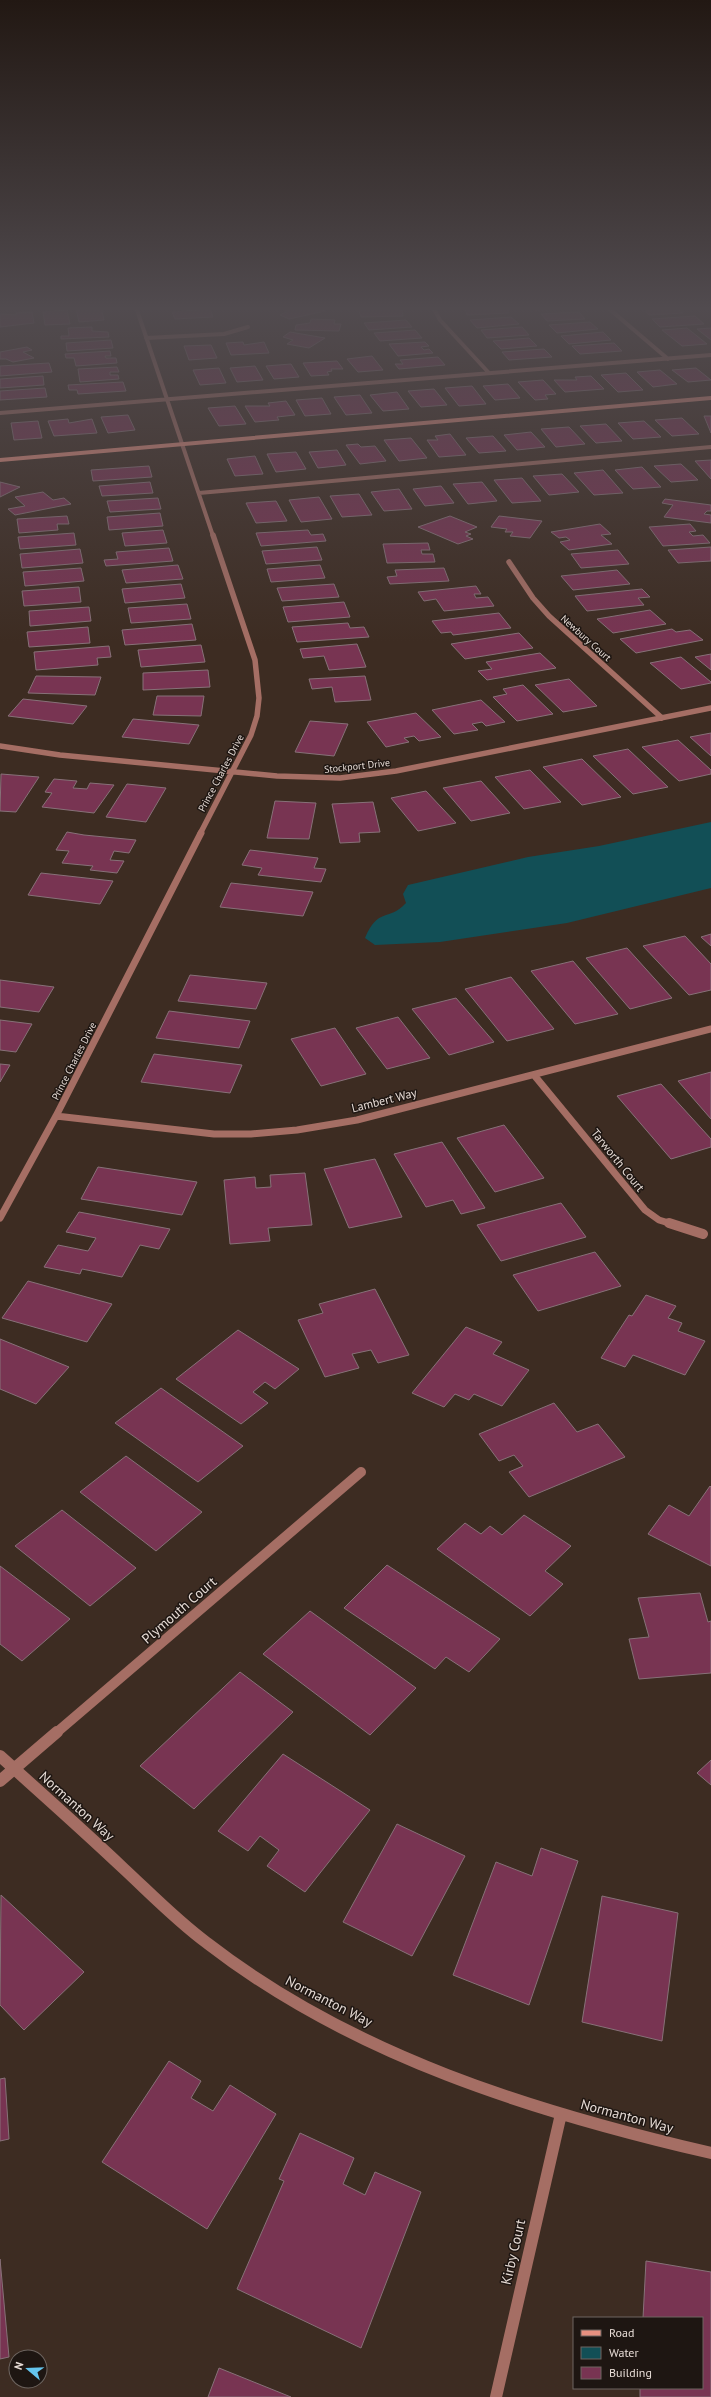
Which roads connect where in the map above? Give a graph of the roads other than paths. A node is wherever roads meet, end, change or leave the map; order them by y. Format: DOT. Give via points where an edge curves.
graph roads {
  1 [pos="174,419"];
  2 [pos="472,419"];
  3 [pos="183,444"];
  4 [pos="711,447"];
  5 [pos="0,460"];
  6 [pos="199,493"];
  7 [pos="509,562"];
  8 [pos="711,708"];
  9 [pos="662,718"];
  10 [pos="0,746"];
  11 [pos="231,771"];
  12 [pos="711,1029"];
  13 [pos="534,1075"];
  14 [pos="56,1116"];
  15 [pos="0,1218"];
  16 [pos="703,1234"];
  17 [pos="361,1472"];
  18 [pos="0,1756"];
  19 [pos="14,1769"];
  20 [pos="0,1781"];
  21 [pos="561,2114"];
  22 [pos="711,2153"];
  23 [pos="496,2397"];
  1 -- 3 [label="street, Prince Charles Drive"];
  2 -- 3 [label="street"];
  3 -- 5 [label="street"];
  3 -- 6 [label="street, Prince Charles Drive"];
  4 -- 6 [label="street"];
  6 -- 11 [label="street, Prince Charles Drive" via="255,660 260,687 256,722"];
  7 -- 9 [label="street, Newbury Court" via="533,598 549,616"];
  8 -- 9 [label="street, Stockport Drive"];
  9 -- 11 [label="street, Stockport Drive" via="376,775 318,779"];
  10 -- 11 [label="street, Stockport Drive" via="54,755"];
  11 -- 14 [label="street, Prince Charles Drive"];
  12 -- 13 [label="street, Lambert Way"];
  13 -- 14 [label="street, Lambert Way" via="357,1120 268,1133 203,1133"];
  13 -- 16 [label="street, Tarworth Court" via="645,1210 659,1220"];
  14 -- 15 [label="street, Prince Charles Drive"];
  17 -- 19 [label="street, Plymouth Court"];
  18 -- 19 [label="street, Normanton Way"];
  19 -- 20 [label="street, Plymouth Court"];
  19 -- 21 [label="street, Normanton Way" via="179,1919 215,1950 258,1980 305,2008 393,2051 450,2075"];
  21 -- 22 [label="street, Normanton Way"];
  21 -- 23 [label="street, Kirby Court"];
}
